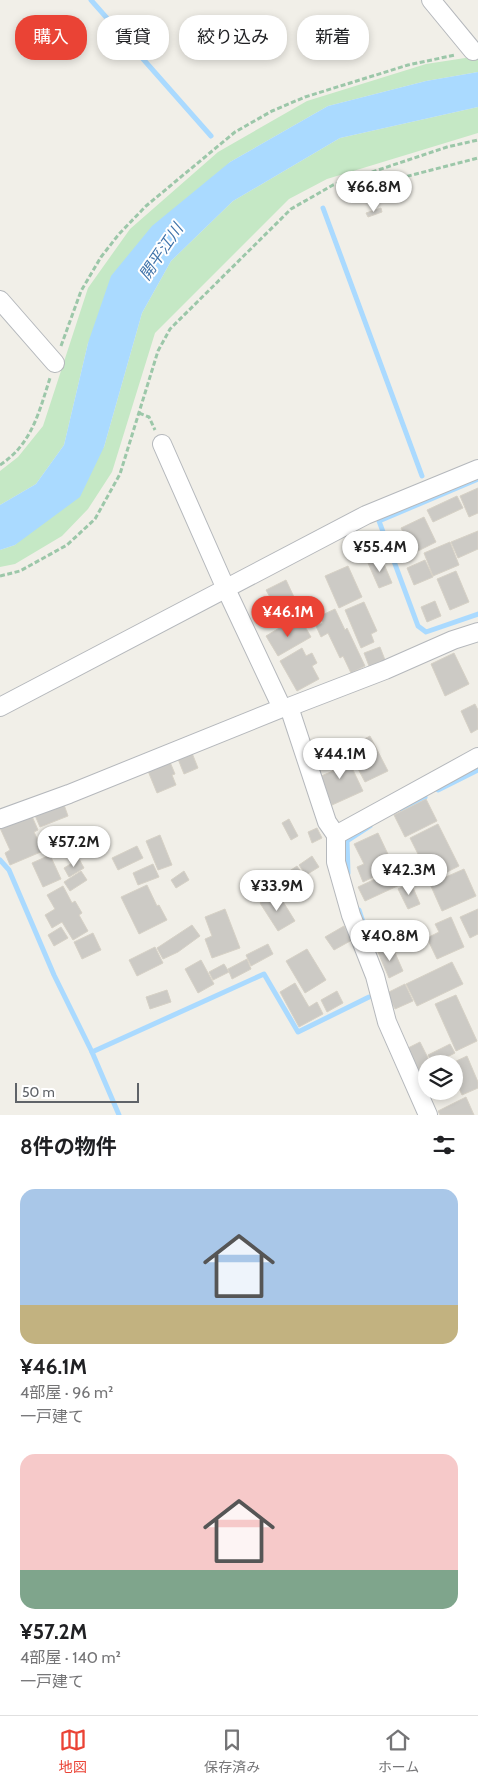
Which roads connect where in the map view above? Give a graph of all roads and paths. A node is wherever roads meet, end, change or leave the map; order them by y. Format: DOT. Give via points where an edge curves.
graph roads {
  1 [pos="431,0"];
  2 [pos="473,51"];
  3 [pos="478,140"];
  4 [pos="478,158"];
  5 [pos="385,182"];
  6 [pos="0,300"];
  7 [pos="55,363"];
  8 [pos="139,413"];
  9 [pos="162,444"];
  10 [pos="0,465"];
  11 [pos="478,469"];
  12 [pos="0,576"];
  13 [pos="226,589"];
  14 [pos="478,632"];
  15 [pos="0,707"];
  16 [pos="286,708"];
  17 [pos="478,757"];
  18 [pos="0,819"];
  19 [pos="336,835"];
  20 [pos="428,1115"];
  1 -- 2 [label="street"];
  2 -- 7 [label="path" via="408,64 304,97 235,132 146,206 107,249 81,291"];
  3 -- 8 [label="path" via="447,147 333,185 292,209 170,329 158,351"];
  4 -- 5 [label="path"];
  6 -- 7 [label="street"];
  7 -- 10 [label="path" via="35,425 24,442"];
  8 -- 9 [label="path" via="149,417"];
  8 -- 12 [label="path" via="120,474 95,519 67,544 20,571"];
  9 -- 13 [label="street"];
  11 -- 13 [label="street" via="366,515"];
  13 -- 15 [label="street"];
  13 -- 16 [label="street"];
  14 -- 16 [label="street"];
  16 -- 18 [label="street"];
  16 -- 19 [label="street" via="327,822"];
  17 -- 19 [label="street"];
  19 -- 20 [label="street" via="336,862 351,915 387,1022"];
}
